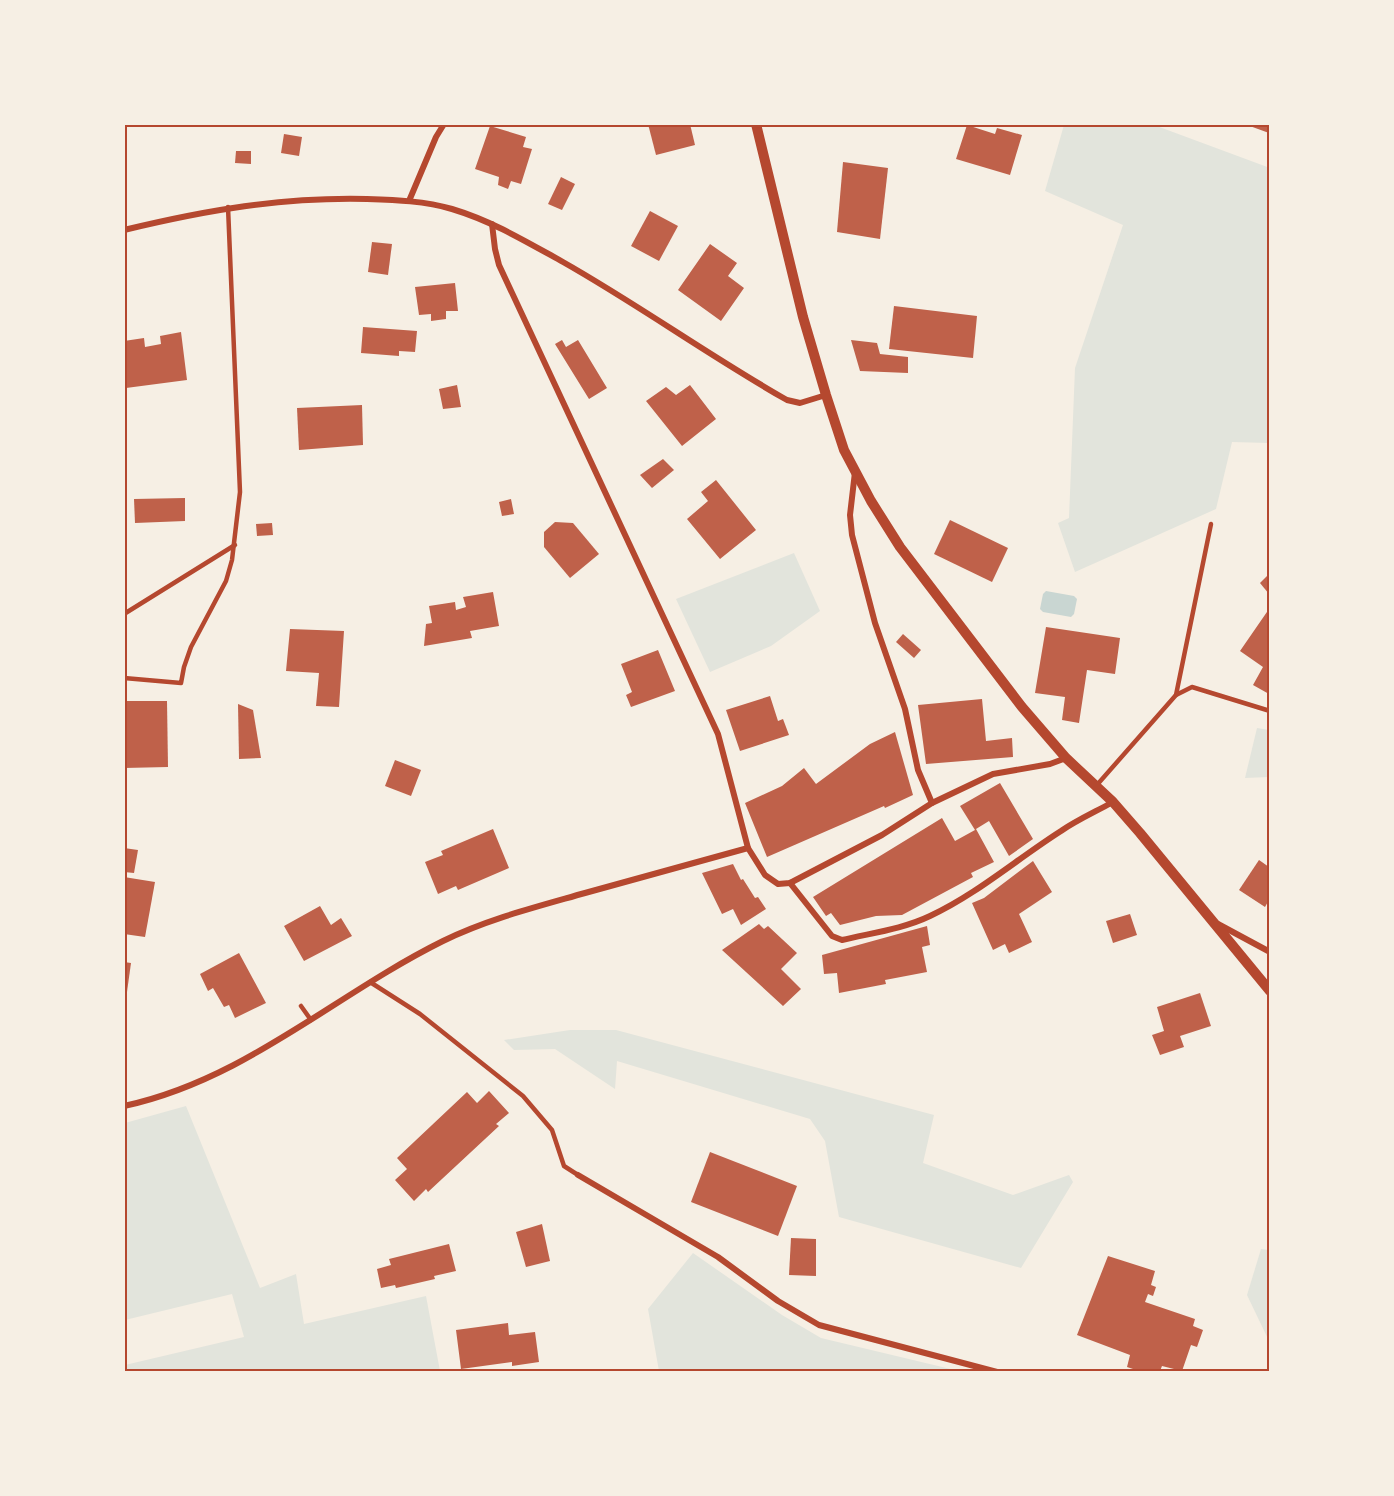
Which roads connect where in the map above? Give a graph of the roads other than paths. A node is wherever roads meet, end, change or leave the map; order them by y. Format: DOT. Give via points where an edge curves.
graph roads {
  1 [pos="444,124"];
  2 [pos="756,124"];
  3 [pos="410,201"];
  4 [pos="228,207"];
  5 [pos="492,224"];
  6 [pos="124,230"];
  7 [pos="826,395"];
  8 [pos="855,472"];
  9 [pos="1211,524"];
  10 [pos="235,545"];
  11 [pos="124,614"];
  12 [pos="124,678"];
  13 [pos="1176,694"];
  14 [pos="1269,711"];
  15 [pos="1066,758"];
  16 [pos="1096,786"];
  17 [pos="1113,802"];
  18 [pos="932,803"];
  19 [pos="747,848"];
  20 [pos="790,883"];
  21 [pos="1212,921"];
  22 [pos="1269,952"];
  23 [pos="370,982"];
  24 [pos="1269,991"];
  25 [pos="301,1006"];
  26 [pos="311,1020"];
  27 [pos="124,1106"];
  28 [pos="578,1175"];
  29 [pos="997,1371"];
  1 -- 3 [label="street"];
  2 -- 7 [label="street"];
  3 -- 4 [label="street" via="331,198"];
  3 -- 5 [label="street" via="452,209"];
  4 -- 6 [label="street"];
  4 -- 10 [label="lane" via="240,492"];
  5 -- 7 [label="street" via="605,286 787,400 800,403"];
  5 -- 19 [label="street" via="499,265 718,734"];
  7 -- 8 [label="street"];
  8 -- 15 [label="street" via="900,547 1022,707"];
  8 -- 18 [label="street" via="852,535 875,623 905,709 918,770"];
  9 -- 13 [label="lane"];
  10 -- 11 [label="lane"];
  10 -- 12 [label="lane" via="226,581 191,647 182,683"];
  13 -- 14 [label="lane" via="1192,687"];
  13 -- 16 [label="lane"];
  15 -- 16 [label="street"];
  15 -- 18 [label="street" via="993,774"];
  16 -- 17 [label="street"];
  17 -- 20 [label="street" via="1062,830 994,878 906,926 842,940 832,936"];
  17 -- 21 [label="street"];
  18 -- 20 [label="street" via="882,835"];
  19 -- 20 [label="street" via="765,875 778,884"];
  19 -- 23 [label="street" via="495,918"];
  21 -- 22 [label="street"];
  21 -- 24 [label="street"];
  23 -- 26 [label="street"];
  23 -- 28 [label="lane" via="420,1014 523,1096 552,1130 564,1166"];
  25 -- 26 [label="lane"];
  26 -- 27 [label="street" via="206,1080"];
  28 -- 29 [label="street" via="718,1257 819,1325"];
}
